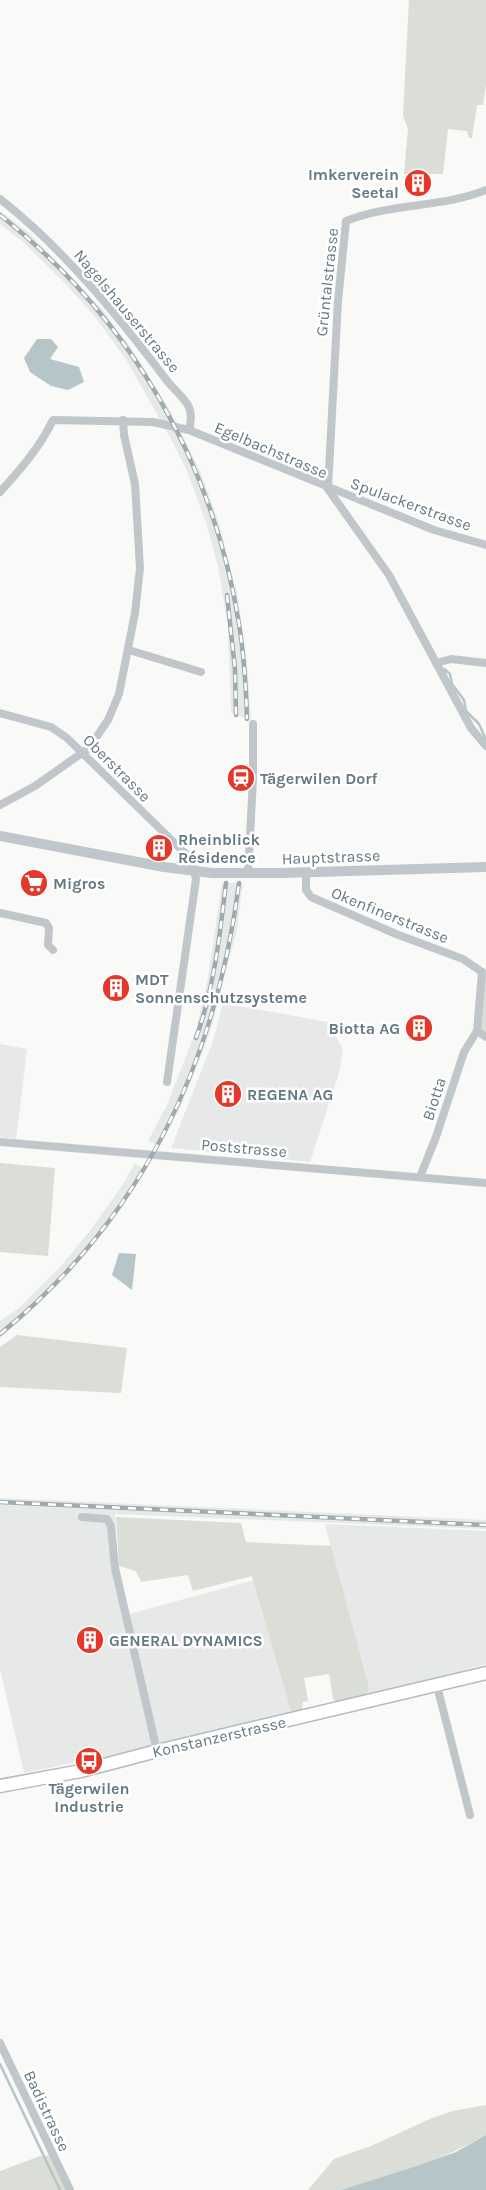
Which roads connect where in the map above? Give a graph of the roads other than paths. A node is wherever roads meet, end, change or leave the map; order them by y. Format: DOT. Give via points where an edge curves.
graph roads {
  1 [pos="486,190"];
  2 [pos="0,199"];
  3 [pos="124,420"];
  4 [pos="188,430"];
  5 [pos="328,488"];
  6 [pos="0,492"];
  7 [pos="486,545"];
  8 [pos="129,650"];
  9 [pos="436,663"];
  10 [pos="486,663"];
  11 [pos="201,672"];
  12 [pos="0,713"];
  13 [pos="253,724"];
  14 [pos="486,746"];
  15 [pos="82,753"];
  16 [pos="0,805"];
  17 [pos="0,836"];
  18 [pos="486,867"];
  19 [pos="195,872"];
  20 [pos="306,873"];
  21 [pos="248,874"];
  22 [pos="0,912"];
  23 [pos="53,950"];
  24 [pos="484,972"];
  25 [pos="477,1030"];
  26 [pos="486,1037"];
  27 [pos="168,1082"];
  28 [pos="0,1142"];
  29 [pos="420,1178"];
  30 [pos="486,1183"];
  31 [pos="82,1517"];
  32 [pos="486,1673"];
  33 [pos="437,1686"];
  34 [pos="157,1751"];
  35 [pos="0,1786"];
  36 [pos="470,1815"];
  37 [pos="0,2043"];
  38 [pos="70,2190"];
  1 -- 5 [label="street, Grüntalstrasse" via="363,214 346,221 336,327"];
  2 -- 4 [label="street, Nagelshauserstrasse" via="82,276 184,398 192,412"];
  3 -- 4 [label="street, Egelbachstrasse"];
  3 -- 6 [label="street, Egelbachstrasse" via="53,420 33,453"];
  3 -- 8 [label="street" via="124,434 136,484 140,568"];
  4 -- 5 [label="street, Egelbachstrasse"];
  5 -- 7 [label="street, Spulackerstrasse" via="434,530"];
  5 -- 9 [label="street, Egelbachstrasse" via="389,575"];
  8 -- 11 [label="street"];
  8 -- 15 [label="street" via="120,694 97,738"];
  9 -- 10 [label="street" via="451,659"];
  9 -- 14 [label="street, Egelbachstrasse" via="471,728"];
  12 -- 15 [label="street, Oberstrasse" via="51,727"];
  13 -- 21 [label="street"];
  15 -- 16 [label="street" via="35,786"];
  15 -- 19 [label="street, Oberstrasse" via="190,858"];
  17 -- 19 [label="street, Hauptstrasse"];
  18 -- 20 [label="street, Hauptstrasse"];
  19 -- 21 [label="street, Hauptstrasse"];
  19 -- 27 [label="street"];
  20 -- 21 [label="street, Hauptstrasse"];
  20 -- 24 [label="street, Okenfinerstrasse" via="306,890 311,897 463,960"];
  22 -- 23 [label="street" via="46,922 48,945"];
  24 -- 25 [label="street"];
  25 -- 26 [label="street"];
  25 -- 29 [label="street, Biotta" via="464,1052"];
  28 -- 29 [label="street, Poststrasse"];
  29 -- 30 [label="street, Poststrasse"];
  31 -- 34 [label="street" via="107,1519 111,1526 115,1568"];
  32 -- 33 [label="main road, Konstanzerstrasse"];
  33 -- 34 [label="main road, Konstanzerstrasse"];
  33 -- 36 [label="street"];
  34 -- 35 [label="main road, Konstanzerstrasse" via="81,1771"];
  37 -- 38 [label="street, Badistrasse"];
}
